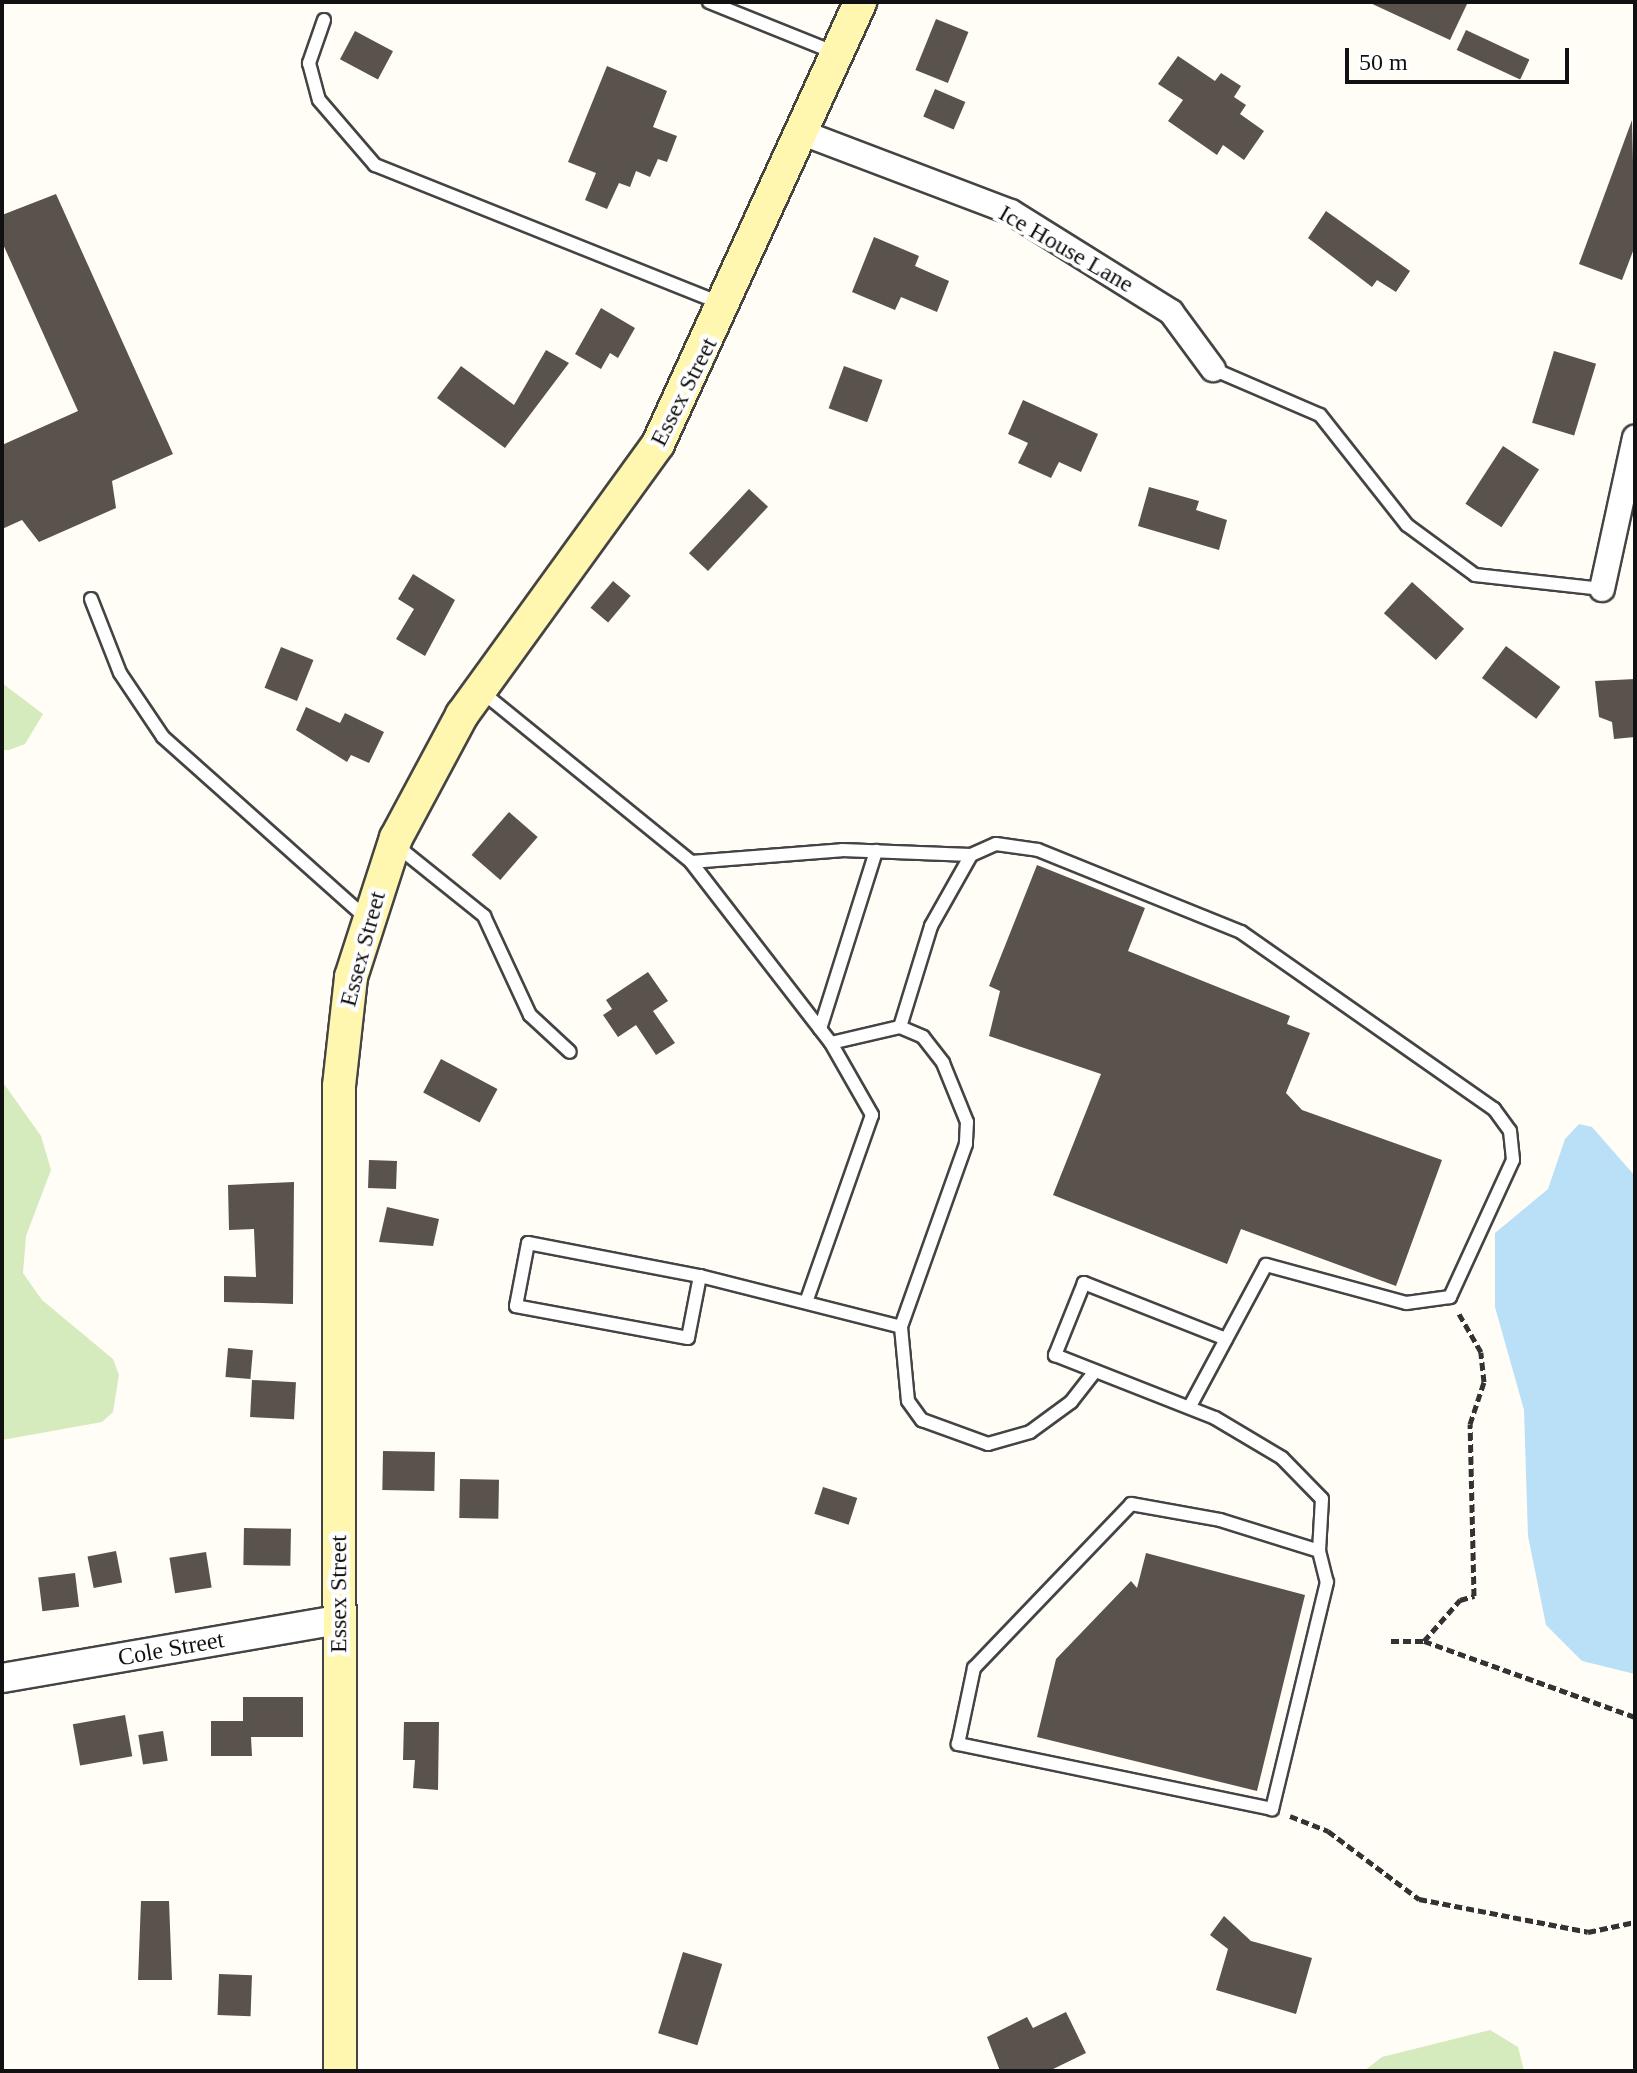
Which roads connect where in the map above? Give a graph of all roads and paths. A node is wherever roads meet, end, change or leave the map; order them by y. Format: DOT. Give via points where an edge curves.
graph roads {
  1 [pos="709,2"];
  2 [pos="860,2"];
  3 [pos="324,20"];
  4 [pos="837,54"];
  5 [pos="803,133"];
  6 [pos="727,306"];
  7 [pos="1213,369"];
  8 [pos="1635,438"];
  9 [pos="1602,589"];
  10 [pos="91,599"];
  11 [pos="480,690"];
  12 [pos="394,844"];
  13 [pos="876,851"];
  14 [pos="971,855"];
  15 [pos="691,862"];
  16 [pos="368,919"];
  17 [pos="900,1027"];
  18 [pos="820,1029"];
  19 [pos="831,1043"];
  20 [pos="570,1052"];
  21 [pos="700,1276"];
  22 [pos="1450,1297"];
  23 [pos="807,1300"];
  24 [pos="901,1327"];
  25 [pos="1226,1339"];
  26 [pos="1095,1371"];
  27 [pos="1190,1406"];
  28 [pos="1319,1551"];
  29 [pos="339,1620"];
  30 [pos="1391,1641"];
  31 [pos="1424,1641"];
  32 [pos="2,1678"];
  33 [pos="1635,1717"];
  34 [pos="1272,1809"];
  35 [pos="1635,1922"];
  36 [pos="340,2071"];
  1 -- 4 [label="lane"];
  2 -- 4 [label="main road, Essex Street"];
  3 -- 6 [label="lane" via="309,63 319,100 375,165"];
  4 -- 5 [label="main road, Essex Street"];
  5 -- 6 [label="main road, Essex Street"];
  5 -- 7 [label="street, Ice House Lane" via="1011,212 1171,312"];
  6 -- 11 [label="main road, Essex Street" via="627,493"];
  7 -- 9 [label="lane" via="1320,415 1407,525 1475,575"];
  8 -- 9 [label="street"];
  10 -- 16 [label="lane" via="120,673 163,737 229,804"];
  11 -- 12 [label="main road, Essex Street"];
  11 -- 15 [label="lane"];
  12 -- 16 [label="main road, Essex Street"];
  12 -- 20 [label="lane" via="484,916 530,1015"];
  13 -- 14 [label="lane"];
  13 -- 15 [label="lane"];
  13 -- 18 [label="lane"];
  14 -- 17 [label="lane" via="931,926"];
  14 -- 22 [label="lane" via="996,844 1038,850 1241,932 1494,1109 1510,1131 1513,1160"];
  15 -- 18 [label="lane"];
  16 -- 29 [label="main road, Essex Street" via="351,977 339,1086"];
  17 -- 19 [label="lane"];
  17 -- 24 [label="lane" via="923,1037 943,1063 967,1122 966,1144"];
  18 -- 19 [label="lane"];
  19 -- 23 [label="lane" via="872,1115"];
  21 -- 21 [label="lane" via="528,1243 516,1306 688,1338"];
  21 -- 23 [label="lane"];
  22 -- 25 [label="lane" via="1406,1303 1266,1265"];
  22 -- 31 [label="path" via="1483,1367 1470,1424 1477,1567 1474,1596 1460,1600"];
  23 -- 24 [label="lane"];
  24 -- 26 [label="lane" via="908,1401 944,1432 988,1444 1030,1432 1071,1402"];
  25 -- 26 [label="lane" via="1084,1283 1055,1355"];
  25 -- 27 [label="lane"];
  26 -- 27 [label="lane"];
  27 -- 28 [label="lane" via="1312,1484 1325,1519"];
  28 -- 34 [label="lane" via="1327,1582"];
  28 -- 34 [label="lane" via="1220,1520 1131,1504 974,1668 958,1744"];
  29 -- 32 [label="street, Cole Street"];
  29 -- 36 [label="main road, Essex Street"];
  30 -- 31 [label="path"];
  31 -- 33 [label="path"];
  34 -- 35 [label="path" via="1328,1831 1419,1899 1588,1932"];
}
